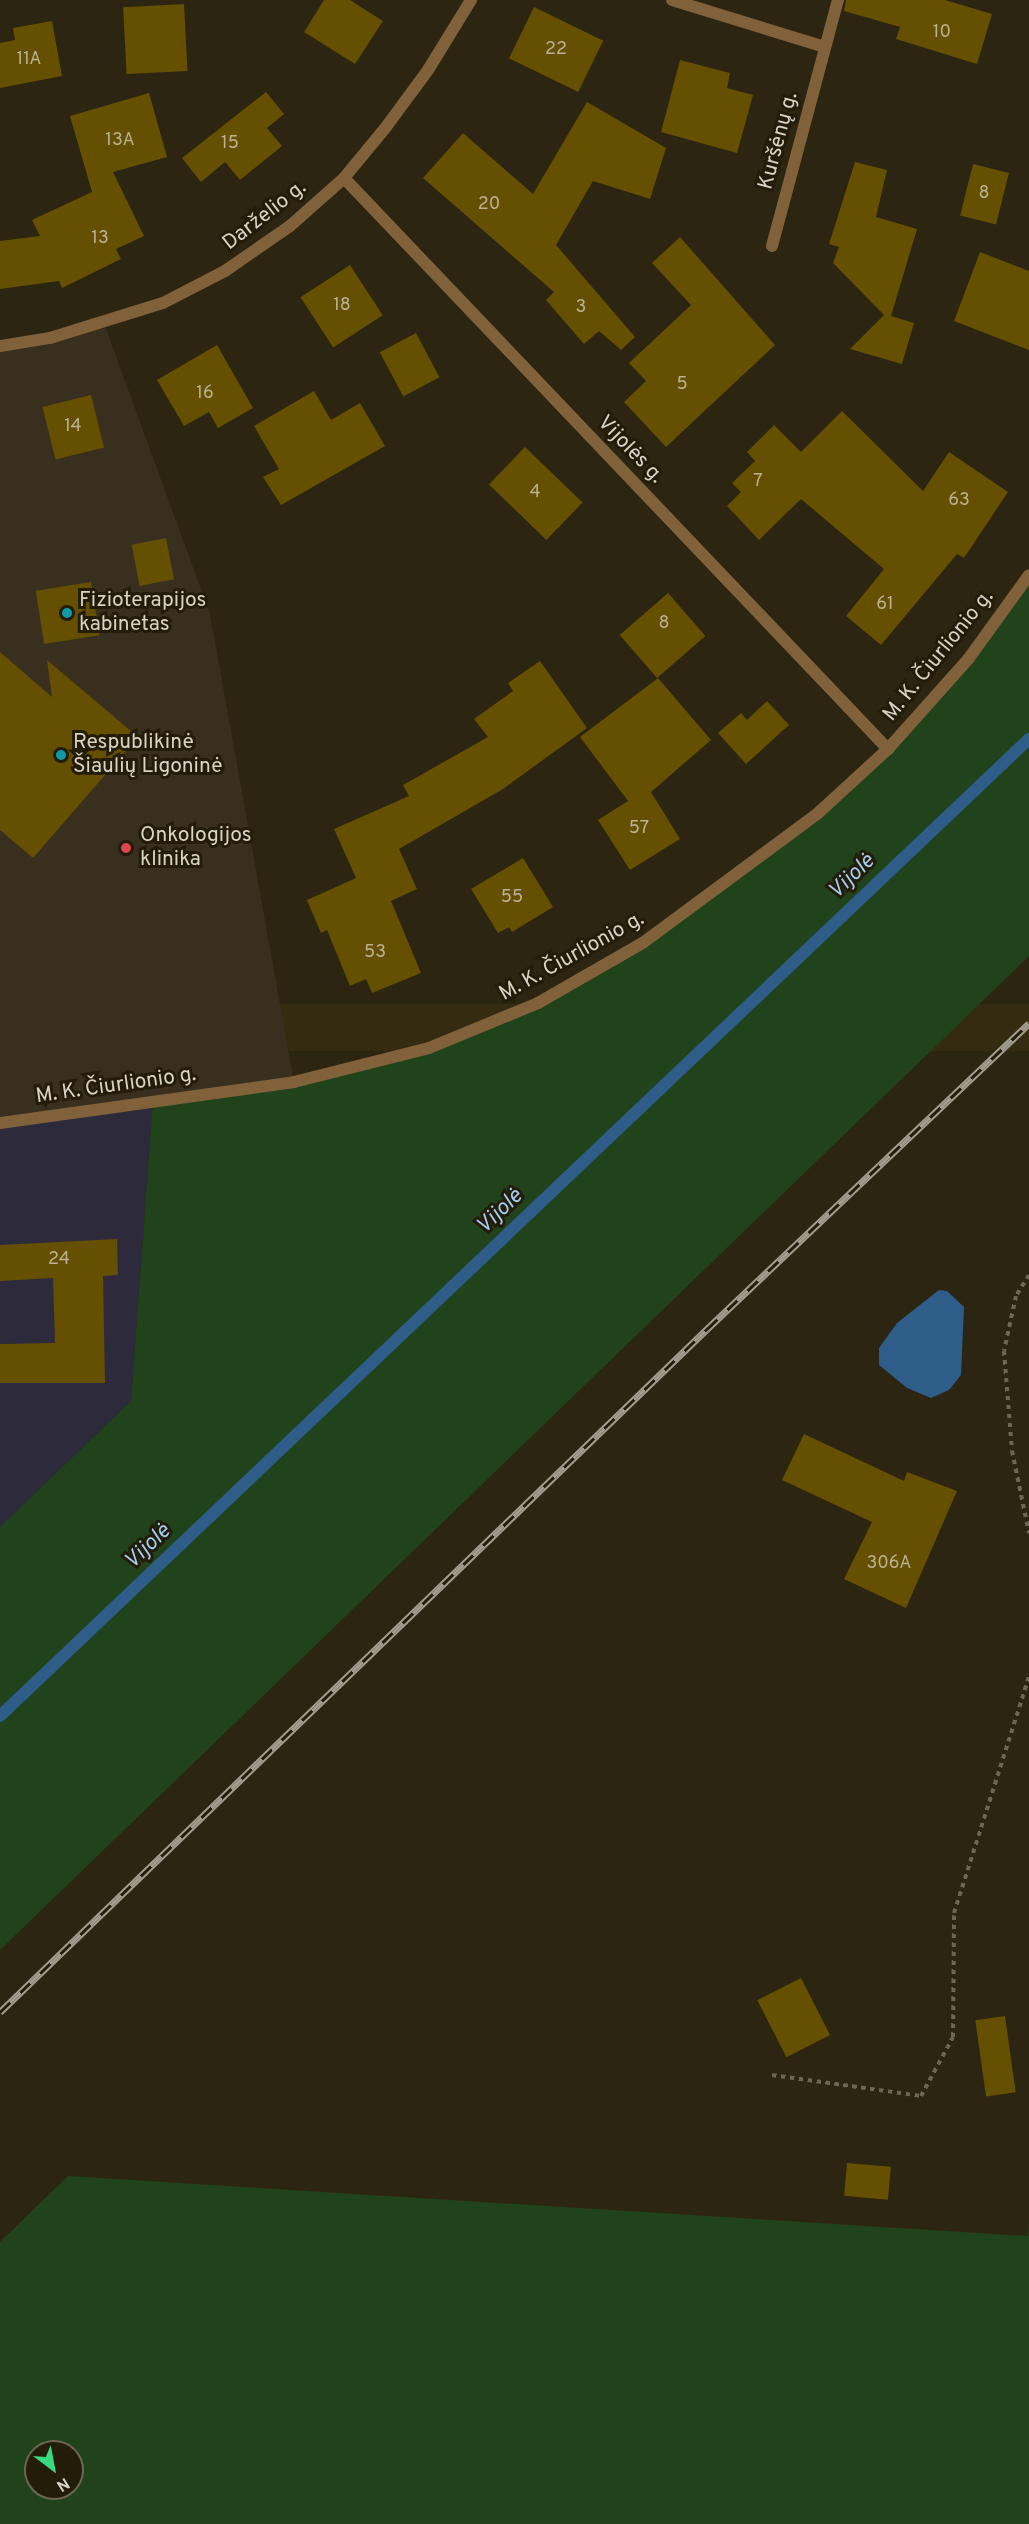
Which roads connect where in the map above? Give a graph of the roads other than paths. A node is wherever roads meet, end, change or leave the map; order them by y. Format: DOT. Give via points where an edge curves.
graph roads {
  1 [pos="471,0"];
  2 [pos="672,0"];
  3 [pos="838,0"];
  4 [pos="825,47"];
  5 [pos="344,178"];
  6 [pos="772,246"];
  7 [pos="0,346"];
  8 [pos="1029,575"];
  9 [pos="888,749"];
  10 [pos="0,1123"];
  1 -- 5 [label="street, Darželio g." via="428,70"];
  2 -- 4 [label="street"];
  3 -- 4 [label="street, Kuršėnų g."];
  4 -- 6 [label="street, Kuršėnų g."];
  5 -- 7 [label="street, Darželio g." via="290,226 225,271 163,303 50,338"];
  5 -- 9 [label="street, Vijolės g."];
  8 -- 9 [label="street, M. K. Čiurlionio g." via="969,658"];
  9 -- 10 [label="street, M. K. Čiurlionio g." via="817,814 739,875 644,942 538,1003 429,1048 294,1082"];
}
